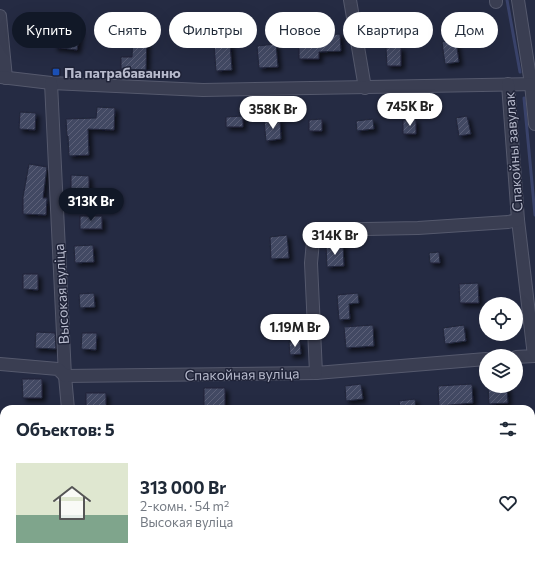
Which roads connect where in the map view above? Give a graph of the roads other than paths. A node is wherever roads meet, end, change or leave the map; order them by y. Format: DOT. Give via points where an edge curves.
graph roads {
  1 [pos="350,0"];
  2 [pos="518,0"];
  3 [pos="0,16"];
  4 [pos="3,77"];
  5 [pos="51,83"];
  6 [pos="508,84"];
  7 [pos="533,84"];
  8 [pos="365,88"];
  9 [pos="535,124"];
  10 [pos="518,220"];
  11 [pos="534,356"];
  12 [pos="523,357"];
  13 [pos="479,361"];
  14 [pos="0,364"];
  15 [pos="316,373"];
  16 [pos="65,376"];
  17 [pos="68,405"];
  1 -- 8 [label="street"];
  2 -- 7 [label="street"];
  3 -- 4 [label="street"];
  4 -- 5 [label="street"];
  5 -- 8 [label="street" via="203,90"];
  5 -- 16 [label="street, Высокая вуліца"];
  6 -- 7 [label="street"];
  6 -- 8 [label="street"];
  6 -- 10 [label="street, Спакойны завулак"];
  7 -- 9 [label="street"];
  10 -- 11 [label="street, Спакойны завулак"];
  10 -- 15 [label="street, Спакойны завулак" via="418,228 314,230 311,263"];
  11 -- 12 [label="street"];
  13 -- 15 [label="street, Спакойная вуліца"];
  14 -- 16 [label="street, Спакойная вуліца" via="58,369"];
  15 -- 16 [label="street, Спакойная вуліца"];
  16 -- 17 [label="street, Высокая вуліца"];
}
